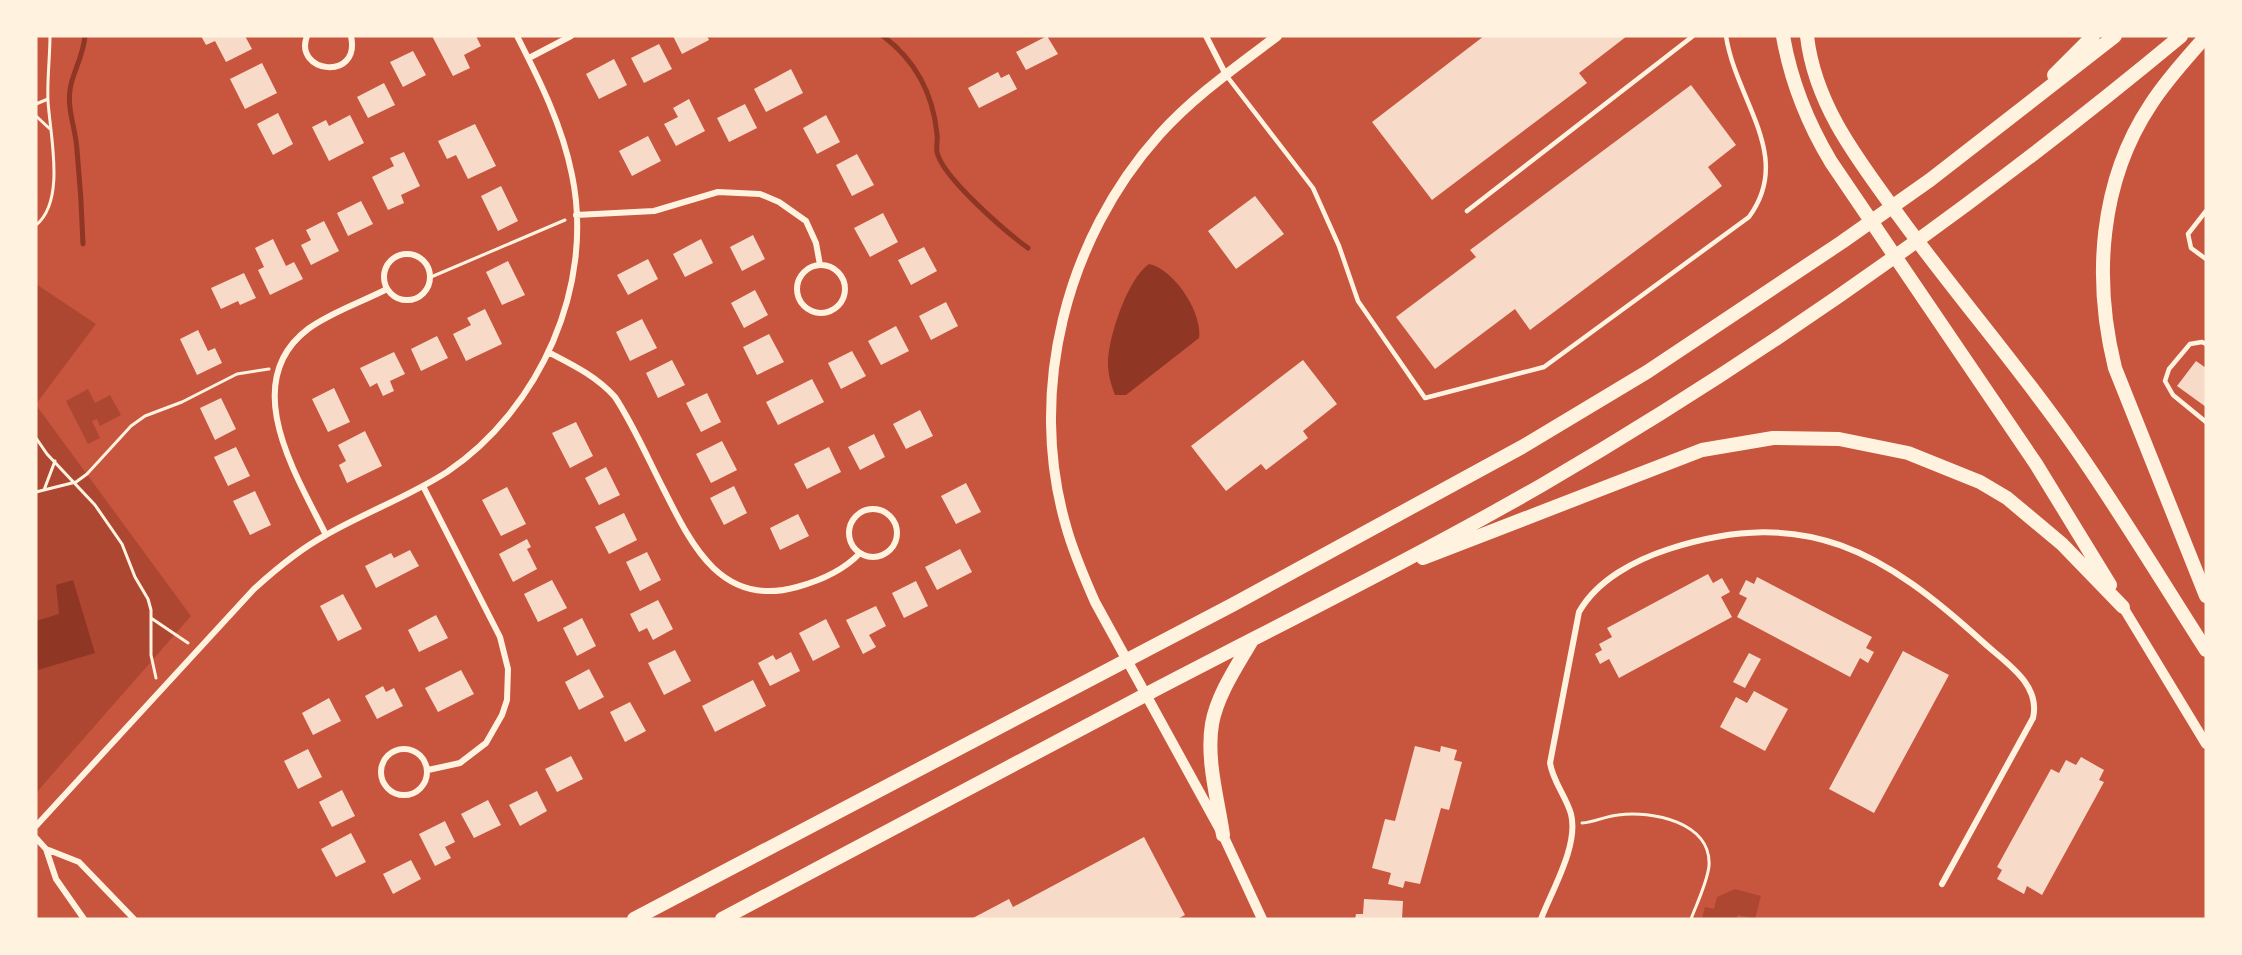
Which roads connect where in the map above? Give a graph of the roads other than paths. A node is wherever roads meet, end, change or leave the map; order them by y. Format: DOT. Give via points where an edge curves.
graph roads {
  1 [pos="307,36"];
  2 [pos="351,36"];
  3 [pos="518,36"];
  4 [pos="571,36"];
  5 [pos="1206,36"];
  6 [pos="1277,36"];
  7 [pos="1693,36"];
  8 [pos="1726,36"];
  9 [pos="1783,36"];
  10 [pos="1807,36"];
  11 [pos="2093,36"];
  12 [pos="2115,36"];
  13 [pos="2181,36"];
  14 [pos="2206,36"];
  15 [pos="529,58"];
  16 [pos="1226,75"];
  17 [pos="2008,121"];
  18 [pos="1467,211"];
  19 [pos="2206,211"];
  20 [pos="576,215"];
  21 [pos="2206,259"];
  22 [pos="820,265"];
  23 [pos="387,289"];
  24 [pos="2206,344"];
  25 [pos="548,352"];
  26 [pos="2206,422"];
  27 [pos="423,486"];
  28 [pos="326,535"];
  29 [pos="860,553"];
  30 [pos="1384,572"];
  31 [pos="2206,596"];
  32 [pos="2123,607"];
  33 [pos="1252,640"];
  34 [pos="2206,650"];
  35 [pos="1128,659"];
  36 [pos="1148,694"];
  37 [pos="2206,744"];
  38 [pos="428,770"];
  39 [pos="36,826"];
  40 [pos="1223,835"];
  41 [pos="36,838"];
  42 [pos="46,849"];
  43 [pos="1942,884"];
  44 [pos="84,919"];
  45 [pos="134,919"];
  46 [pos="634,919"];
  47 [pos="722,919"];
  48 [pos="1262,919"];
  49 [pos="1541,919"];
  1 -- 2 [label="street" via="306,50 311,60 330,68 346,62 351,54"];
  3 -- 15 [label="street"];
  4 -- 15 [label="street"];
  5 -- 16 [label="street"];
  6 -- 16 [label="street"];
  7 -- 18 [label="lane"];
  8 -- 16 [label="lane" via="1768,163 1761,201 1749,217 1544,368 1425,398 1358,301 1313,188"];
  9 -- 32 [label="main road" via="1793,81 1822,147 2036,464"];
  10 -- 34 [label="main road" via="1814,72 1849,148 2070,440"];
  11 -- 17 [label="main road"];
  12 -- 17 [label="main road"];
  13 -- 30 [label="main road" via="1863,280 1639,426"];
  14 -- 31 [label="main road" via="2151,104 2134,132 2109,207 2101,267 2106,332 2115,368"];
  15 -- 20 [label="street" via="560,126 573,177"];
  16 -- 35 [label="street" via="1158,135 1113,198 1078,266 1058,345 1052,434 1063,515 1079,567"];
  17 -- 35 [label="main road" via="1842,242 1647,372 1522,447"];
  19 -- 21 [label="lane" via="2188,234 2191,248"];
  20 -- 22 [label="street" via="654,211 718,192 760,194 806,221 813,233"];
  20 -- 25 [label="street" via="572,281"];
  22 -- 22 [label="street" via="800,276 797,294 809,310 820,313 837,308 846,291 839,272"];
  23 -- 23 [label="street" via="402,300 413,300 426,292 430,269 421,258 402,254 387,265"];
  23 -- 28 [label="street" via="309,328 280,369 274,411 278,430"];
  24 -- 26 [label="lane" via="2190,344 2169,369 2165,381 2173,395"];
  25 -- 27 [label="street" via="508,415 475,450"];
  25 -- 29 [label="street" via="589,373 615,397 695,548 729,581 758,590 788,590 837,571"];
  27 -- 28 [label="street"];
  27 -- 38 [label="street" via="500,637 508,669 507,700 486,743 460,763"];
  28 -- 39 [label="street" via="254,589"];
  29 -- 29 [label="street" via="881,555 894,546 897,527 892,517 883,511 865,510 853,520 849,536"];
  30 -- 32 [label="main road" via="1702,450 1749,440 1804,437 1878,445 1945,466 1980,482 2040,525"];
  30 -- 33 [label="main road"];
  32 -- 37 [label="street"];
  33 -- 36 [label="main road"];
  33 -- 40 [label="main road" via="1226,687 1212,723 1213,764"];
  35 -- 36 [label="street"];
  35 -- 46 [label="main road"];
  36 -- 40 [label="street"];
  36 -- 47 [label="main road"];
  38 -- 38 [label="street" via="419,753 404,748 387,756 381,770 382,779 392,791 408,794 421,787"];
  40 -- 48 [label="street"];
  41 -- 42 [label="street"];
  42 -- 44 [label="street" via="56,879"];
  42 -- 45 [label="street" via="79,862"];
  43 -- 49 [label="street" via="2033,718 2033,694 2021,676 1944,607 1858,550 1816,537 1749,532 1680,545 1642,559 1587,596 1579,612 1551,751 1552,777 1566,799 1573,824 1570,846"];
}
